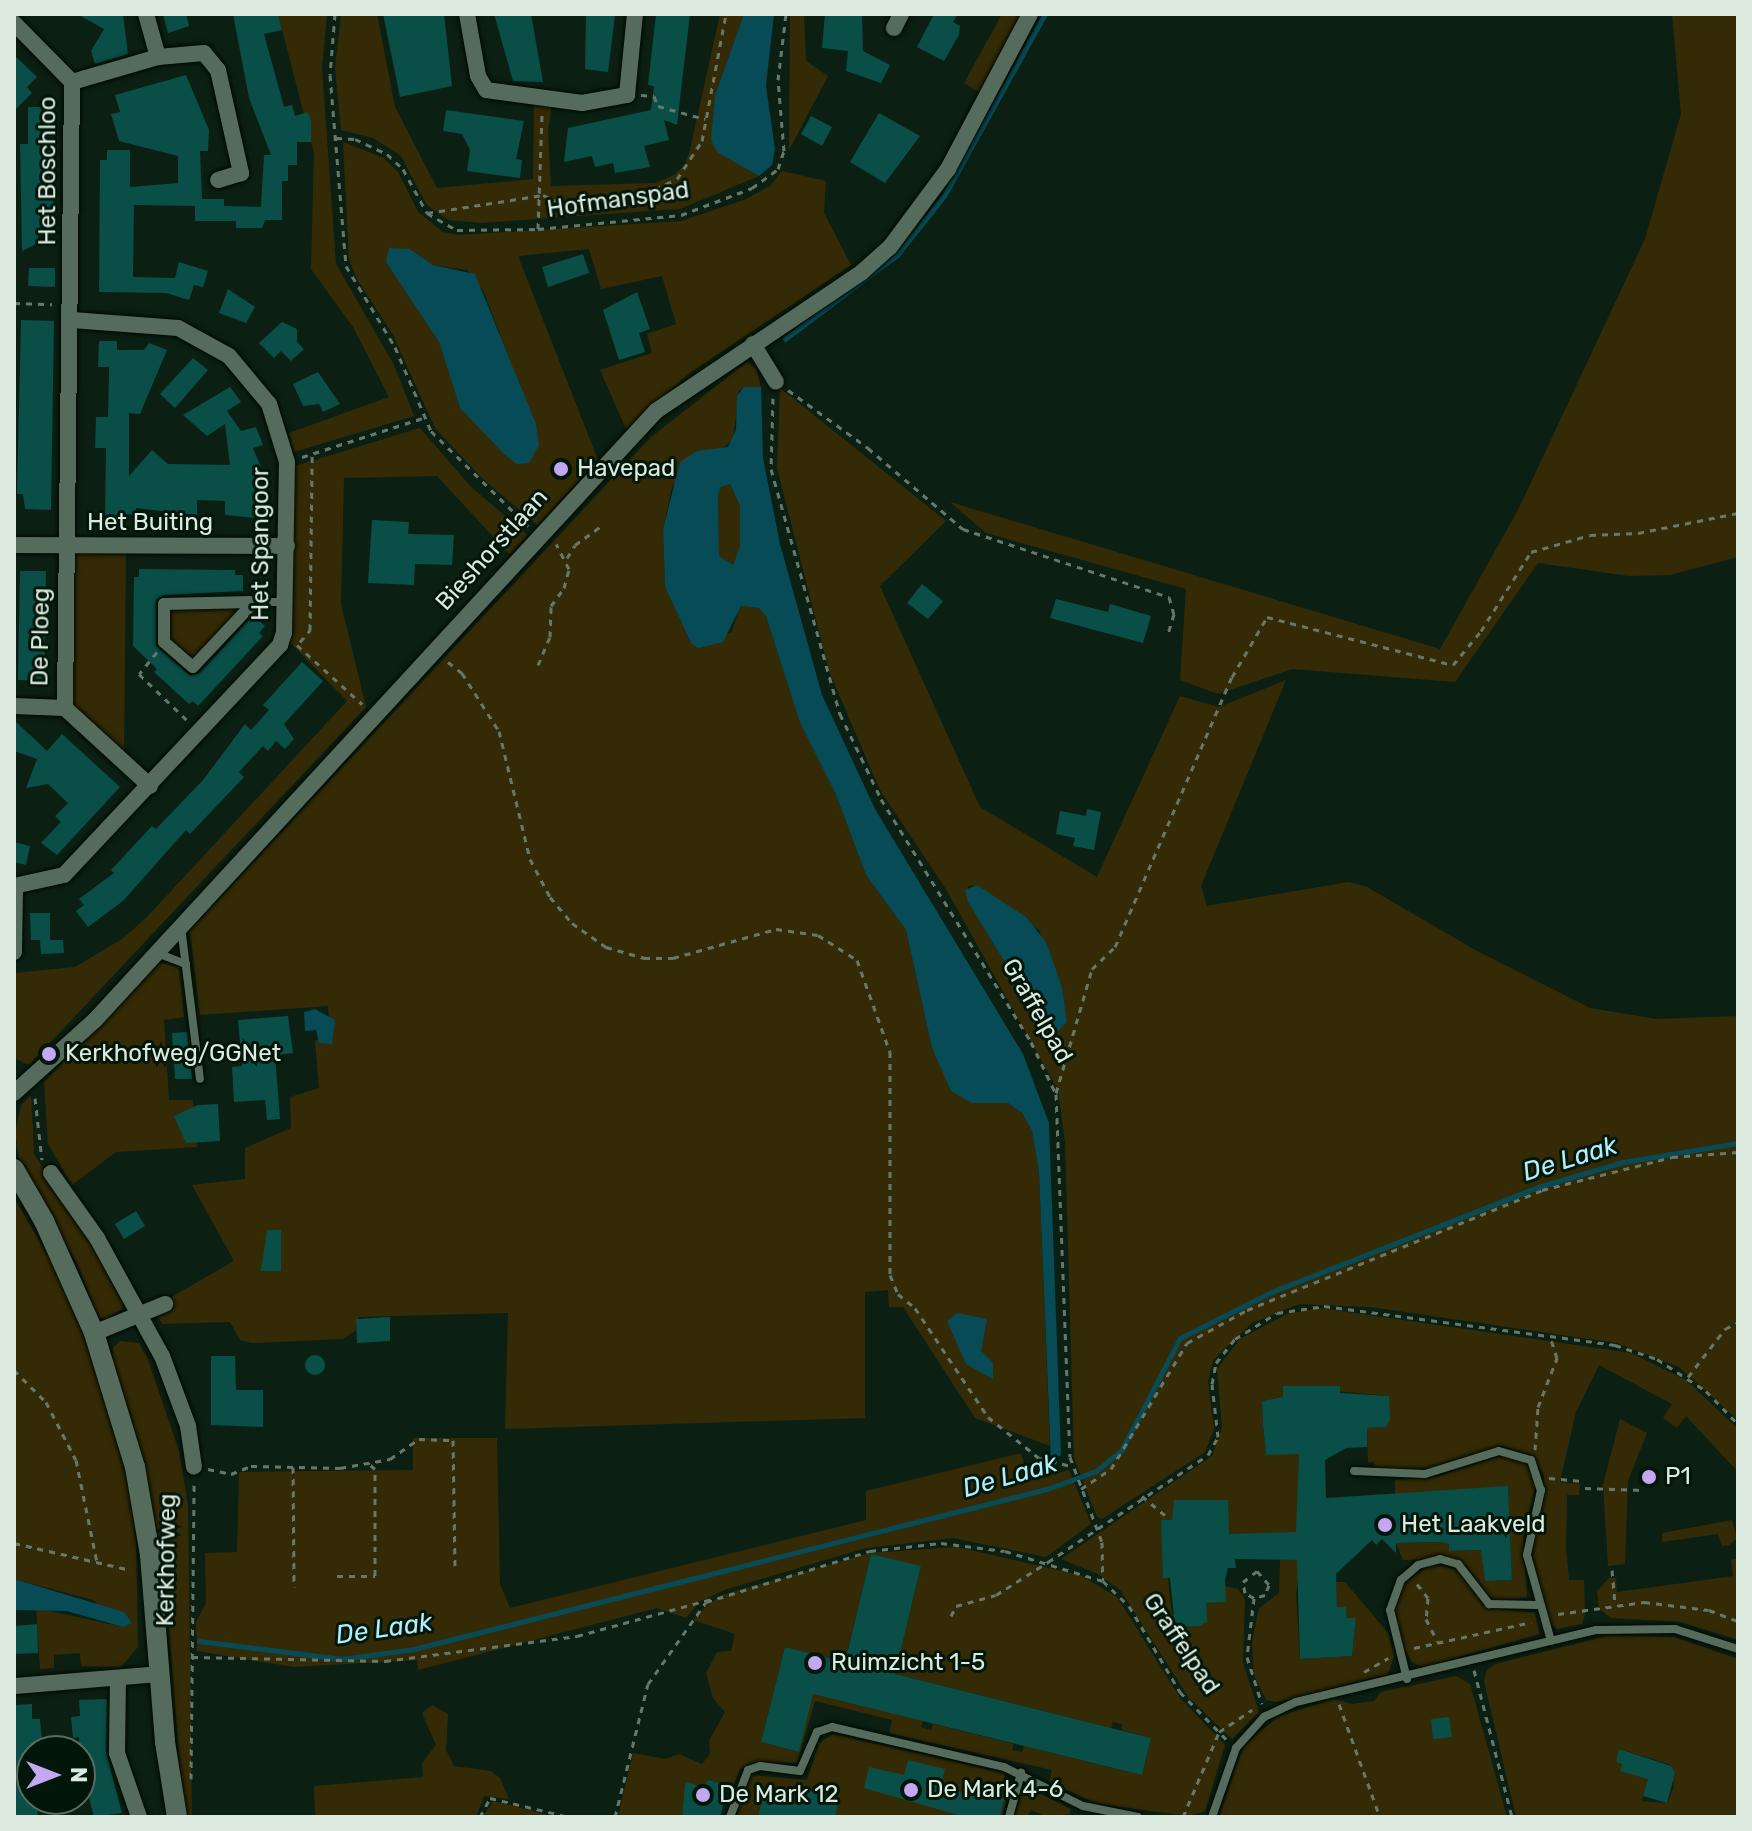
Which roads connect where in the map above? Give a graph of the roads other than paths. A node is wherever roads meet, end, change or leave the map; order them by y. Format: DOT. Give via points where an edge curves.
graph roads {
  1 [pos="146,14"];
  2 [pos="467,14"];
  3 [pos="635,14"];
  4 [pos="1030,14"];
  5 [pos="14,23"];
  6 [pos="158,57"];
  7 [pos="72,82"];
  8 [pos="218,180"];
  9 [pos="72,312"];
  10 [pos="753,344"];
  11 [pos="776,382"];
  12 [pos="14,545"];
  13 [pos="287,546"];
  14 [pos="67,547"];
  15 [pos="252,602"];
  16 [pos="287,602"];
  17 [pos="14,706"];
  18 [pos="65,708"];
  19 [pos="150,786"];
  20 [pos="14,886"];
  21 [pos="181,926"];
  22 [pos="14,952"];
  23 [pos="156,953"];
  24 [pos="186,964"];
  25 [pos="200,1079"];
  26 [pos="19,1089"];
  27 [pos="14,1169"];
  28 [pos="51,1173"];
  29 [pos="165,1304"];
  30 [pos="141,1314"];
  31 [pos="94,1333"];
  32 [pos="194,1465"];
  33 [pos="1354,1471"];
  34 [pos="1538,1605"];
  35 [pos="1551,1641"];
  36 [pos="1738,1649"];
  37 [pos="160,1674"];
  38 [pos="118,1679"];
  39 [pos="1407,1679"];
  40 [pos="14,1686"];
  41 [pos="1021,1773"];
  42 [pos="139,1817"];
  43 [pos="177,1817"];
  44 [pos="730,1817"];
  45 [pos="1009,1817"];
  46 [pos="1138,1817"];
  47 [pos="1212,1817"];
  1 -- 6 [label="street"];
  2 -- 3 [label="street" via="478,76 486,90 582,103 627,95"];
  4 -- 10 [label="street, Bieshorstlaan" via="948,169 898,237 862,272"];
  5 -- 7 [label="street"];
  6 -- 7 [label="street, Het Boschloo"];
  6 -- 8 [label="street, Het Boschloo" via="204,53 218,70 241,173"];
  7 -- 9 [label="street, Het Boschloo"];
  9 -- 13 [label="street, Het Spangoor" via="148,322 208,341 252,379 269,404 287,462"];
  9 -- 14 [label="street, Het Boschloo"];
  10 -- 11 [label="street"];
  10 -- 21 [label="street, Bieshorstlaan" via="656,411"];
  12 -- 14 [label="street, Het Buiting"];
  13 -- 14 [label="street, Het Buiting"];
  13 -- 16 [label="street, Het Spangoor"];
  14 -- 18 [label="street, De Ploeg"];
  15 -- 15 [label="street" via="164,604 165,643 193,667"];
  15 -- 16 [label="lane"];
  16 -- 19 [label="street, Het Spangoor" via="280,645"];
  17 -- 18 [label="street"];
  18 -- 19 [label="street, De Ploeg"];
  19 -- 20 [label="street, Het Spangoor" via="64,875"];
  20 -- 22 [label="street, Het Spangoor"];
  21 -- 23 [label="street, Bieshorstlaan"];
  21 -- 24 [label="lane"];
  23 -- 24 [label="lane"];
  23 -- 26 [label="street, Bieshorstlaan" via="79,1037"];
  24 -- 25 [label="lane"];
  27 -- 31 [label="street, Kerkhofweg" via="44,1221"];
  28 -- 30 [label="street, Kerkhofweg"];
  29 -- 30 [label="street"];
  30 -- 31 [label="street"];
  30 -- 32 [label="street, Kerkhofweg" via="176,1390"];
  31 -- 37 [label="street, Kerkhofweg" via="135,1467 153,1574"];
  33 -- 34 [label="lane" via="1425,1474 1499,1451 1518,1452 1536,1466 1540,1477 1527,1546"];
  34 -- 35 [label="lane"];
  34 -- 39 [label="lane" via="1489,1604 1463,1568 1446,1560 1426,1561 1407,1574 1392,1598 1390,1621"];
  35 -- 36 [label="lane" via="1596,1630 1656,1627"];
  35 -- 39 [label="lane"];
  37 -- 38 [label="street"];
  37 -- 43 [label="street, Kerkhofweg"];
  38 -- 40 [label="street"];
  38 -- 42 [label="street" via="117,1753"];
  39 -- 47 [label="lane" via="1266,1709 1236,1748"];
  41 -- 44 [label="lane" via="826,1727 814,1737 800,1771 760,1766 748,1770"];
  41 -- 45 [label="lane"];
  41 -- 46 [label="lane" via="1083,1806"];
}
